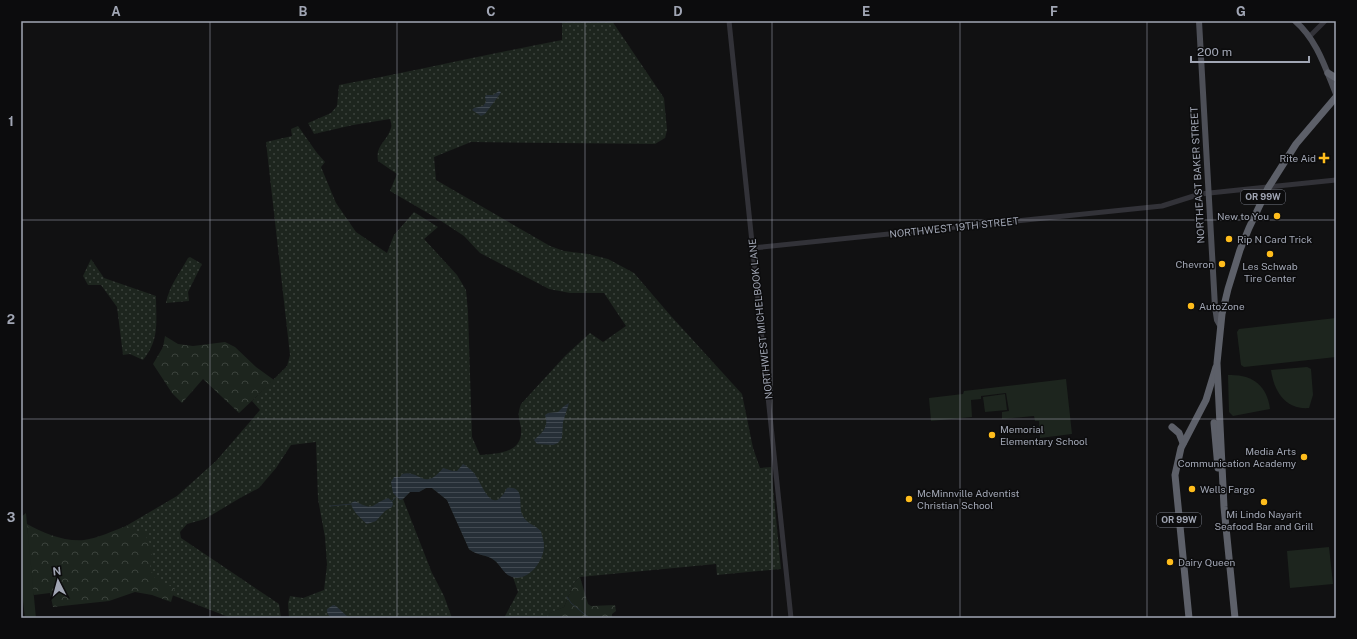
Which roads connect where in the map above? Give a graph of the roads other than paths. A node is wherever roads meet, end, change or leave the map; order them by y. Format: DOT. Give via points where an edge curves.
graph roads {
  1 [pos="729,21"];
  2 [pos="1199,21"];
  3 [pos="1295,21"];
  4 [pos="1324,21"];
  5 [pos="1310,36"];
  6 [pos="1328,73"];
  7 [pos="1336,78"];
  8 [pos="1336,95"];
  9 [pos="1336,180"];
  10 [pos="1268,188"];
  11 [pos="1208,194"];
  12 [pos="753,248"];
  13 [pos="1221,327"];
  14 [pos="1217,363"];
  15 [pos="1214,423"];
  16 [pos="1172,427"];
  17 [pos="1183,443"];
  18 [pos="1224,508"];
  19 [pos="791,618"];
  20 [pos="1188,618"];
  21 [pos="1235,618"];
  1 -- 12 [label="street, NORTHWEST MICHELBOOK LANE"];
  2 -- 11 [label="main road, NORTHEAST BAKER STREET"];
  3 -- 5 [label="main road"];
  4 -- 5 [label="street"];
  5 -- 6 [label="main road"];
  6 -- 7 [label="highway"];
  6 -- 8 [label="main road"];
  8 -- 10 [label="highway, OR 99W" via="1296,145"];
  9 -- 10 [label="street, NORTHWEST 19TH STREET"];
  10 -- 11 [label="street, NORTHWEST 19TH STREET"];
  10 -- 13 [label="highway, OR 99W" via="1240,250 1228,289"];
  11 -- 12 [label="street, NORTHWEST 19TH STREET" via="1166,205"];
  11 -- 13 [label="main road, NORTHEAST BAKER STREET" via="1215,307"];
  12 -- 19 [label="street, NORTHWEST MICHELBOOK LANE"];
  13 -- 14 [label="highway, OR 99W"];
  14 -- 17 [label="highway, OR 99W" via="1206,400"];
  14 -- 18 [label="highway, OR 99W"];
  15 -- 18 [label="highway"];
  16 -- 17 [label="highway" via="1179,433"];
  17 -- 20 [label="highway, OR 99W" via="1175,475"];
  18 -- 21 [label="highway, OR 99W"];
}
